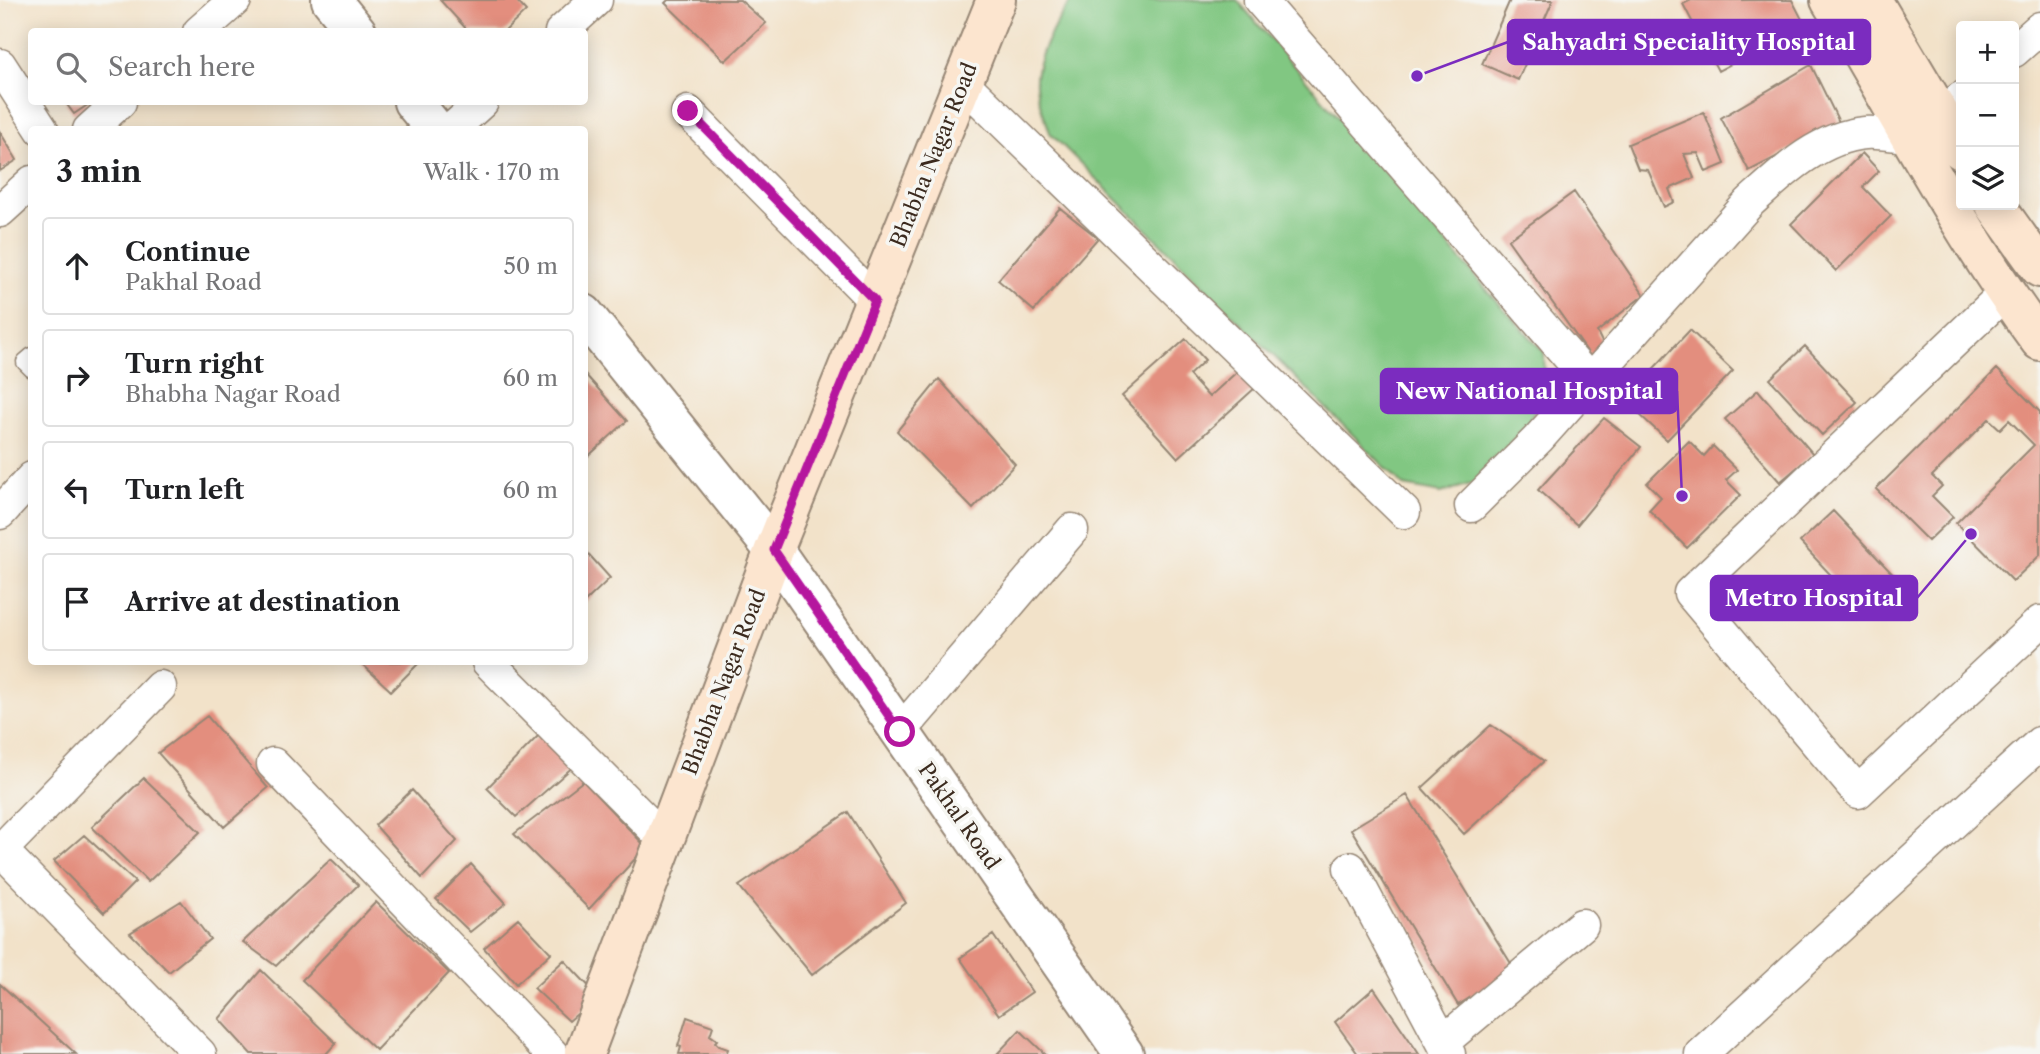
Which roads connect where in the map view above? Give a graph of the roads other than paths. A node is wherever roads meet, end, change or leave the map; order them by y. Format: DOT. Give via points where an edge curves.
graph roads {
  1 [pos="235,0"];
  2 [pos="596,0"];
  3 [pos="996,0"];
  4 [pos="1261,0"];
  5 [pos="1830,0"];
  6 [pos="1872,0"];
  7 [pos="204,28"];
  8 [pos="565,28"];
  9 [pos="2040,28"];
  10 [pos="2019,47"];
  11 [pos="0,65"];
  12 [pos="964,84"];
  13 [pos="117,105"];
  14 [pos="415,105"];
  15 [pos="479,105"];
  16 [pos="1951,107"];
  17 [pos="688,111"];
  18 [pos="39,126"];
  19 [pos="93,126"];
  20 [pos="433,126"];
  21 [pos="455,126"];
  22 [pos="1909,136"];
  23 [pos="1960,147"];
  24 [pos="28,186"];
  25 [pos="1998,210"];
  26 [pos="0,211"];
  27 [pos="2040,268"];
  28 [pos="2005,293"];
  29 [pos="875,301"];
  30 [pos="588,319"];
  31 [pos="2040,341"];
  32 [pos="1589,380"];
  33 [pos="28,482"];
  34 [pos="1471,506"];
  35 [pos="1404,512"];
  36 [pos="0,513"];
  37 [pos="1072,530"];
  38 [pos="774,550"];
  39 [pos="2040,622"];
  40 [pos="491,665"];
  41 [pos="160,687"];
  42 [pos="900,732"];
  43 [pos="2040,743"];
  44 [pos="273,764"];
  45 [pos="665,840"];
  46 [pos="1,849"];
  47 [pos="1350,868"];
  48 [pos="1582,926"];
  49 [pos="1446,1048"];
  50 [pos="185,1049"];
  51 [pos="552,1054"];
  52 [pos="584,1054"];
  53 [pos="1124,1054"];
  54 [pos="1701,1054"];
  1 -- 7 [label="street"];
  2 -- 8 [label="street"];
  3 -- 12 [label="main road, Bhabha Nagar Road"];
  4 -- 32 [label="street"];
  5 -- 22 [label="main road"];
  6 -- 16 [label="main road"];
  9 -- 10 [label="street"];
  11 -- 18 [label="street"];
  12 -- 29 [label="main road, Bhabha Nagar Road"];
  12 -- 35 [label="street"];
  13 -- 19 [label="street"];
  14 -- 20 [label="street"];
  15 -- 21 [label="street"];
  16 -- 23 [label="main road"];
  17 -- 29 [label="street"];
  22 -- 28 [label="main road"];
  22 -- 32 [label="street" via="1864,133 1827,144 1788,167 1749,202"];
  24 -- 26 [label="street"];
  25 -- 27 [label="main road"];
  28 -- 31 [label="main road"];
  28 -- 39 [label="street" via="1690,593 1858,792"];
  29 -- 38 [label="main road, Bhabha Nagar Road"];
  30 -- 38 [label="street, Pakhal Road"];
  32 -- 34 [label="street"];
  33 -- 36 [label="street"];
  37 -- 42 [label="street"];
  38 -- 42 [label="street, Pakhal Road"];
  38 -- 45 [label="main road, Bhabha Nagar Road"];
  40 -- 45 [label="street"];
  41 -- 46 [label="street"];
  42 -- 53 [label="street, Pakhal Road"];
  43 -- 54 [label="street"];
  44 -- 51 [label="street"];
  45 -- 52 [label="main road, Bhabha Nagar Road"];
  46 -- 50 [label="street"];
  47 -- 49 [label="street"];
  48 -- 49 [label="street"];
}
